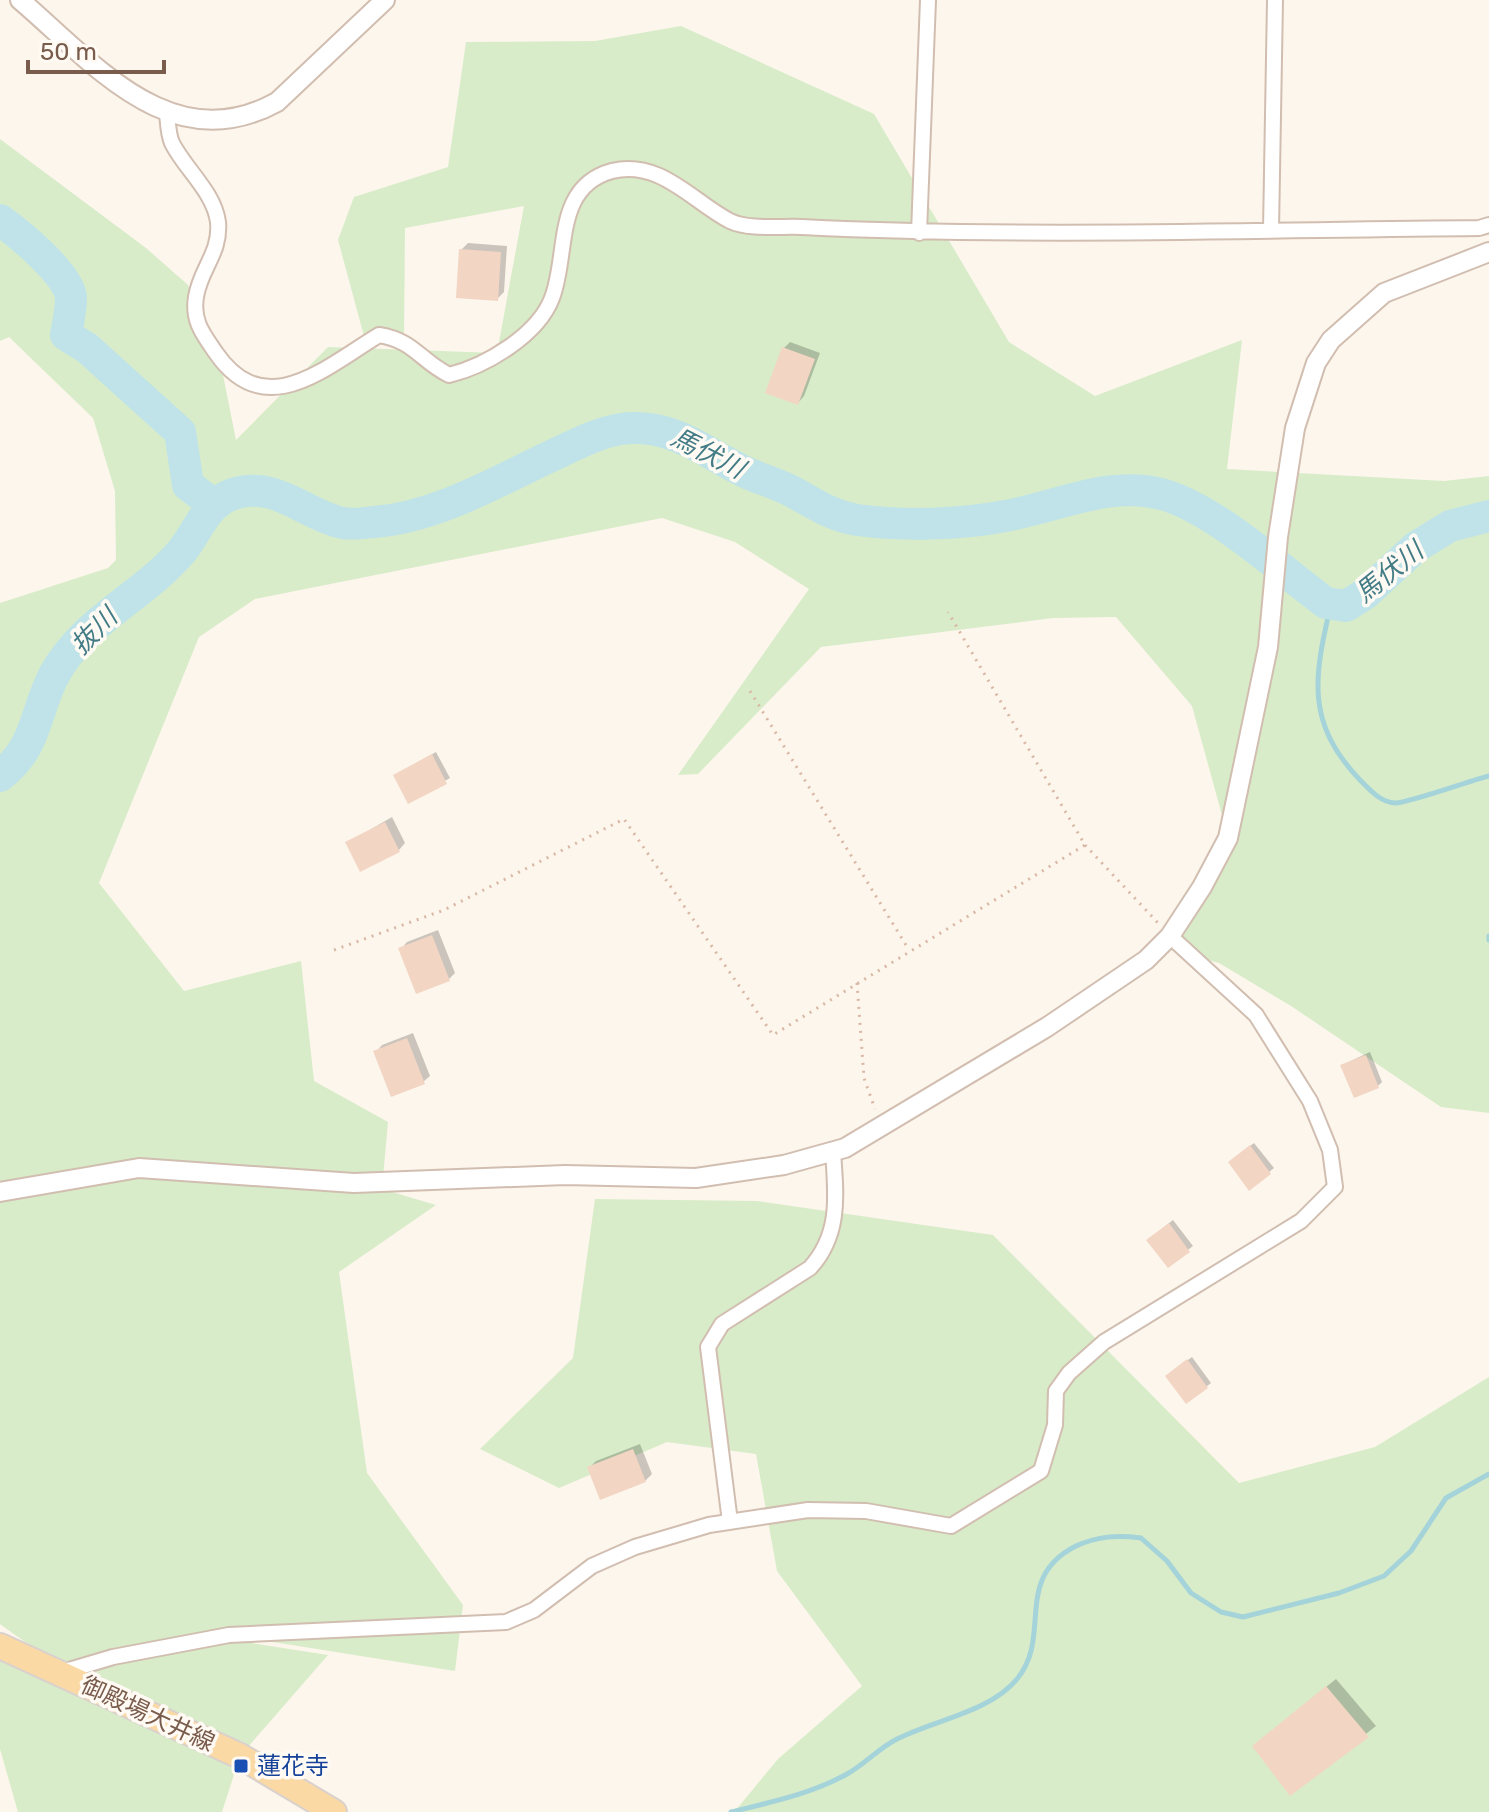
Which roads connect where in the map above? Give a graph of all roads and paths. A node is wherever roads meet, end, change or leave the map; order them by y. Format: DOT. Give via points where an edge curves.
graph roads {
  1 [pos="20,0"];
  2 [pos="385,0"];
  3 [pos="928,0"];
  4 [pos="1275,0"];
  5 [pos="167,113"];
  6 [pos="1489,225"];
  7 [pos="1271,230"];
  8 [pos="919,233"];
  9 [pos="1489,252"];
  10 [pos="948,612"];
  11 [pos="750,691"];
  12 [pos="1085,845"];
  13 [pos="1170,936"];
  14 [pos="334,950"];
  15 [pos="910,952"];
  16 [pos="857,983"];
  17 [pos="882,1127"];
  18 [pos="833,1152"];
  19 [pos="0,1192"];
  20 [pos="730,1522"];
  21 [pos="0,1646"];
  22 [pos="58,1673"];
  23 [pos="334,1812"];
  1 -- 5 [label="street" via="136,98"];
  2 -- 5 [label="street" via="294,88 257,113 202,120"];
  3 -- 8 [label="street"];
  4 -- 7 [label="street"];
  5 -- 8 [label="street" via="171,141 218,219 218,248 196,295 195,323 220,360 264,389 294,387 379,335 404,339 430,366 449,375 476,369 543,318 553,296 566,217 580,191 591,179 624,169 653,172 733,223"];
  6 -- 7 [label="street"];
  7 -- 8 [label="street"];
  9 -- 13 [label="street" via="1384,293 1331,340 1305,390 1278,537 1268,647 1228,838"];
  10 -- 12 [label="path"];
  11 -- 15 [label="path"];
  12 -- 13 [label="path"];
  12 -- 15 [label="path"];
  13 -- 17 [label="street" via="1146,960 1047,1027"];
  13 -- 20 [label="street" via="1256,1015 1310,1101 1330,1150 1335,1187 1301,1221 1104,1342 1069,1373 1056,1391 1055,1425 1041,1471 993,1503 951,1526 866,1511 808,1510"];
  14 -- 16 [label="path" via="444,910 624,819 773,1035"];
  15 -- 16 [label="path"];
  16 -- 17 [label="path" via="864,1078"];
  17 -- 18 [label="street"];
  18 -- 19 [label="street" via="696,1178 565,1175 354,1183 139,1168"];
  18 -- 20 [label="street" via="836,1209 821,1256 722,1324 708,1347"];
  20 -- 22 [label="street" via="635,1547 592,1566 534,1610 506,1622 229,1635"];
  21 -- 22 [label="main road, 御殿場大井線"];
  22 -- 23 [label="main road, 御殿場大井線" via="240,1756"];
}
